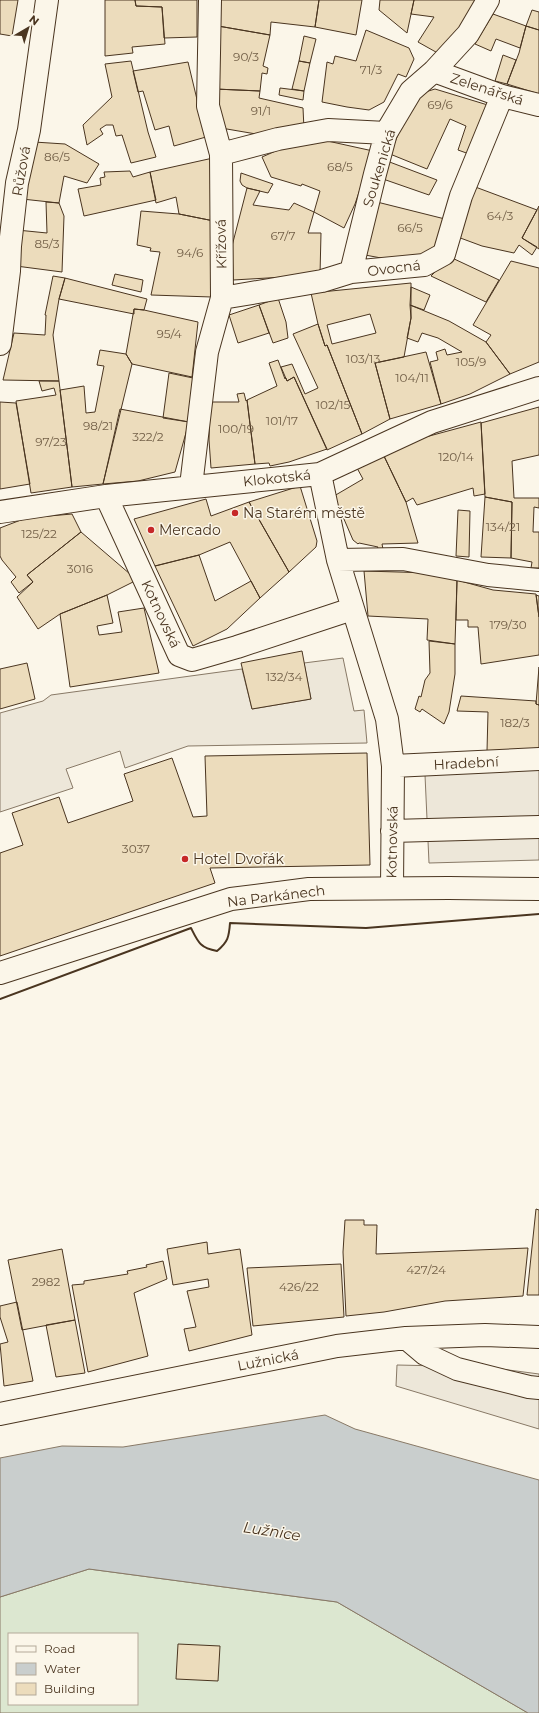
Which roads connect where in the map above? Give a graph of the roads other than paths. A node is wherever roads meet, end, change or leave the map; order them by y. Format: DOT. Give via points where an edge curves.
graph roads {
  1 [pos="47,0"];
  2 [pos="210,0"];
  3 [pos="488,0"];
  4 [pos="434,71"];
  5 [pos="502,96"];
  6 [pos="539,105"];
  7 [pos="386,133"];
  8 [pos="221,154"];
  9 [pos="351,272"];
  10 [pos="222,298"];
  11 [pos="0,344"];
  12 [pos="539,388"];
  13 [pos="320,474"];
  14 [pos="191,486"];
  15 [pos="106,496"];
  16 [pos="0,512"];
  17 [pos="338,560"];
  18 [pos="539,580"];
  19 [pos="352,609"];
  20 [pos="539,759"];
  21 [pos="394,766"];
  22 [pos="539,827"];
  23 [pos="392,831"];
  24 [pos="392,888"];
  25 [pos="539,889"];
  26 [pos="0,973"];
  27 [pos="539,1337"];
  28 [pos="406,1338"];
  29 [pos="539,1388"];
  30 [pos="0,1414"];
  1 -- 11 [label="street, Růžová" via="29,130 17,183"];
  2 -- 8 [label="street, Křížová" via="208,106"];
  3 -- 4 [label="street, Soukenická" via="468,34"];
  4 -- 5 [label="street, Zelenářská"];
  4 -- 7 [label="street, Soukenická" via="411,91"];
  5 -- 6 [label="street, Zelenářská"];
  5 -- 9 [label="street, Ovocná" via="461,196 444,254 424,266"];
  7 -- 8 [label="street" via="328,130 278,139"];
  7 -- 9 [label="street, Soukenická"];
  8 -- 10 [label="street, Křížová"];
  9 -- 10 [label="street, Ovocná" via="322,281"];
  10 -- 14 [label="street, Křížová" via="207,352"];
  12 -- 13 [label="street, Klokotská" via="432,422"];
  13 -- 14 [label="street, Klokotská"];
  13 -- 17 [label="street, Kotnovská"];
  14 -- 15 [label="street, Klokotská"];
  15 -- 16 [label="street, Klokotská"];
  15 -- 19 [label="street, Kotnovská" via="179,655 192,660"];
  17 -- 18 [label="street" via="403,559 488,575"];
  17 -- 19 [label="street, Kotnovská"];
  19 -- 21 [label="street, Kotnovská" via="387,719"];
  20 -- 21 [label="street, Hradební"];
  21 -- 23 [label="street, Kotnovská"];
  22 -- 23 [label="street"];
  23 -- 24 [label="street, Kotnovská"];
  24 -- 25 [label="street, Na Parkánech"];
  24 -- 26 [label="street, Na Parkánech" via="309,890 231,899"];
  27 -- 28 [label="street, Lužnická" via="484,1335"];
  28 -- 29 [label="street" via="426,1354 457,1370"];
  28 -- 30 [label="street, Lužnická" via="337,1346"];
}
